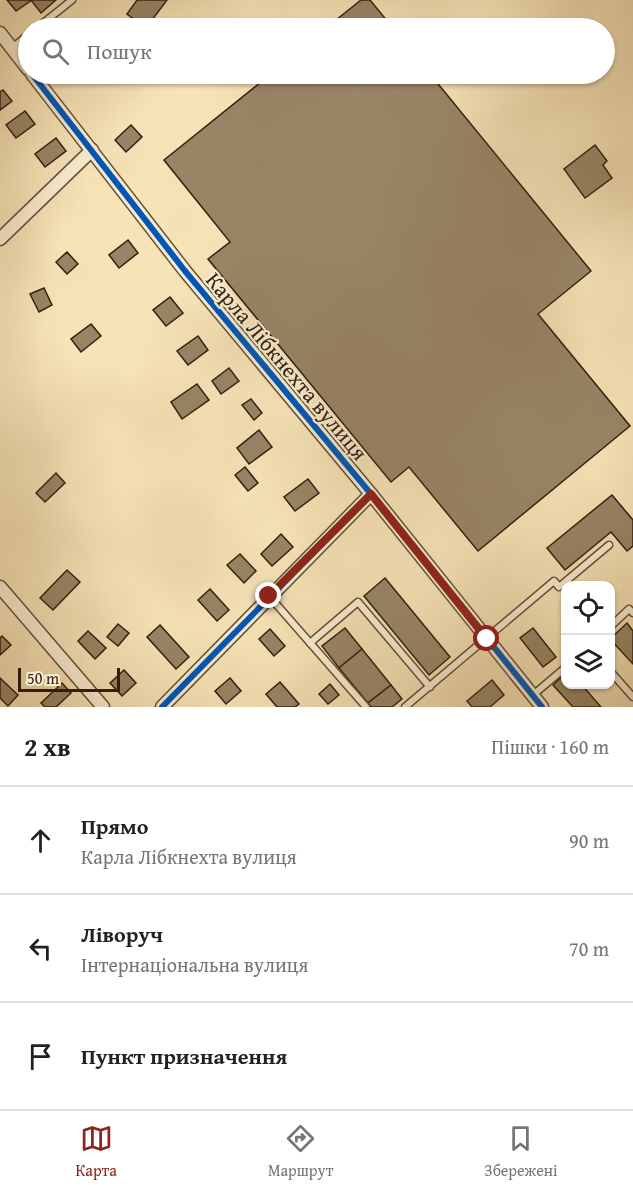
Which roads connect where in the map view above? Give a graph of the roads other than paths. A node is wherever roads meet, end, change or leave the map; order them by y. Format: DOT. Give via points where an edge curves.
graph roads {
  1 [pos="72,0"];
  2 [pos="50,18"];
  3 [pos="0,33"];
  4 [pos="18,44"];
  5 [pos="12,49"];
  6 [pos="18,56"];
  7 [pos="40,84"];
  8 [pos="92,150"];
  9 [pos="0,239"];
  10 [pos="371,494"];
  11 [pos="609,545"];
  12 [pos="0,588"];
  13 [pos="269,596"];
  14 [pos="633,613"];
  15 [pos="615,622"];
  16 [pos="487,639"];
  17 [pos="310,643"];
  18 [pos="561,671"];
  19 [pos="615,677"];
  20 [pos="430,687"];
  21 [pos="533,696"];
  22 [pos="633,697"];
  23 [pos="103,707"];
  24 [pos="162,707"];
  25 [pos="366,707"];
  26 [pos="405,707"];
  27 [pos="542,707"];
  1 -- 2 [label="lane"];
  3 -- 5 [label="street"];
  4 -- 5 [label="lane"];
  5 -- 6 [label="street"];
  7 -- 8 [label="street, Карла Лібкнехта вулиця"];
  8 -- 9 [label="street"];
  8 -- 10 [label="street, Карла Лібкнехта вулиця" via="185,272"];
  10 -- 13 [label="street"];
  10 -- 16 [label="street, Карла Лібкнехта вулиця"];
  11 -- 16 [label="lane" via="559,587 554,580"];
  12 -- 23 [label="street"];
  13 -- 17 [label="lane"];
  13 -- 24 [label="street"];
  14 -- 15 [label="lane" via="630,609"];
  16 -- 20 [label="lane"];
  16 -- 21 [label="street, Карла Лібкнехта вулиця"];
  17 -- 20 [label="lane" via="358,602"];
  17 -- 25 [label="lane"];
  18 -- 21 [label="lane"];
  19 -- 22 [label="lane"];
  20 -- 26 [label="lane"];
  21 -- 27 [label="street, Карла Лібкнехта вулиця"];
}
